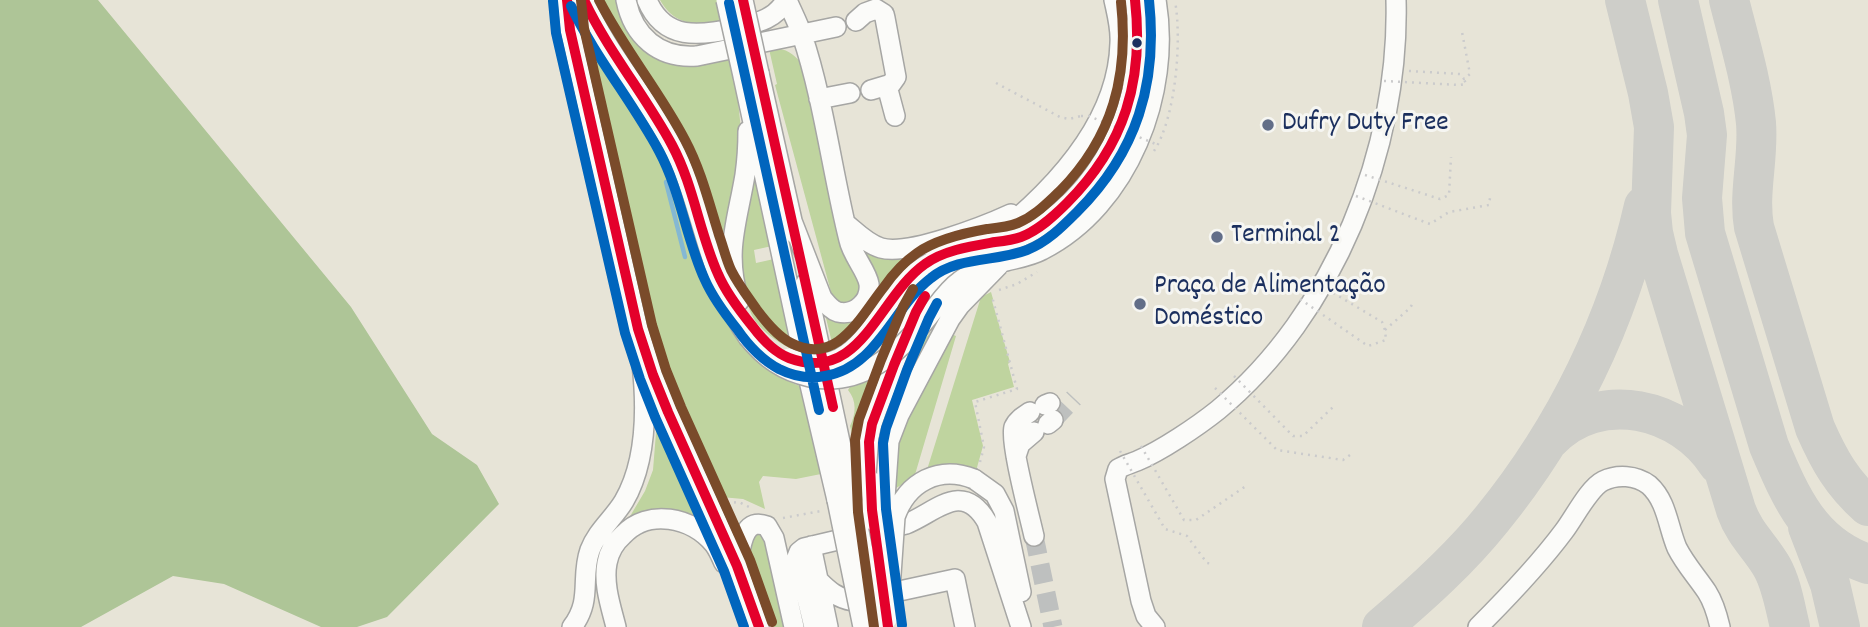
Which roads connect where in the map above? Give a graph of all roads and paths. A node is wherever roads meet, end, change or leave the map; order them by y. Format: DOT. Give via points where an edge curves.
graph roads {
  1 [pos="567,0"];
  2 [pos="584,0"];
  3 [pos="626,0"];
  4 [pos="647,0"];
  5 [pos="726,0"];
  6 [pos="743,0"];
  7 [pos="787,0"];
  8 [pos="1114,0"];
  9 [pos="1137,0"];
  10 [pos="1156,0"];
  11 [pos="1396,0"];
  12 [pos="865,10"];
  13 [pos="836,27"];
  14 [pos="1462,32"];
  15 [pos="802,34"];
  16 [pos="1402,71"];
  17 [pos="1464,79"];
  18 [pos="749,80"];
  19 [pos="1384,81"];
  20 [pos="996,83"];
  21 [pos="850,93"];
  22 [pos="819,99"];
  23 [pos="1091,108"];
  24 [pos="895,116"];
  25 [pos="1089,116"];
  26 [pos="1141,137"];
  27 [pos="1163,147"];
  28 [pos="1152,154"];
  29 [pos="1451,157"];
  30 [pos="1365,175"];
  31 [pos="1356,196"];
  32 [pos="1490,198"];
  33 [pos="1029,205"];
  34 [pos="792,221"];
  35 [pos="845,223"];
  36 [pos="1011,240"];
  37 [pos="986,243"];
  38 [pos="1003,263"];
  39 [pos="1039,271"];
  40 [pos="717,273"];
  41 [pos="1315,282"];
  42 [pos="1300,299"];
  43 [pos="1414,301"];
  44 [pos="743,314"];
  45 [pos="638,329"];
  46 [pos="1385,330"];
  47 [pos="752,334"];
  48 [pos="1234,376"];
  49 [pos="1214,388"];
  50 [pos="1333,407"];
  51 [pos="1043,416"];
  52 [pos="1141,446"];
  53 [pos="1120,451"];
  54 [pos="1350,455"];
  55 [pos="978,472"];
  56 [pos="1246,486"];
  57 [pos="840,502"];
  58 [pos="712,509"];
  59 [pos="755,509"];
  60 [pos="773,517"];
  61 [pos="1034,536"];
  62 [pos="811,546"];
  63 [pos="1213,564"];
  64 [pos="737,566"];
  65 [pos="880,569"];
  66 [pos="819,581"];
  67 [pos="885,624"];
  68 [pos="572,627"];
  69 [pos="616,627"];
  70 [pos="748,627"];
  71 [pos="759,627"];
  72 [pos="794,627"];
  73 [pos="814,627"];
  74 [pos="828,627"];
  75 [pos="863,627"];
  76 [pos="965,627"];
  77 [pos="1021,627"];
  78 [pos="1028,627"];
  79 [pos="1155,627"];
  80 [pos="1478,627"];
  81 [pos="1720,627"];
  1 -- 45 [label="street"];
  2 -- 40 [label="street" via="674,148"];
  3 -- 15 [label="street" via="632,21 644,38 678,56"];
  4 -- 7 [label="street" via="668,26 696,35 764,21"];
  5 -- 18 [label="street, bridge"];
  6 -- 18 [label="street, bridge"];
  7 -- 15 [label="street"];
  8 -- 33 [label="street" via="1121,40 1107,102 1076,157"];
  9 -- 26 [label="street" via="1141,58 1132,105"];
  9 -- 36 [label="street" via="1135,78 1106,157 1052,218"];
  10 -- 26 [label="street" via="1158,69"];
  11 -- 79 [label="street" via="1388,111 1357,212 1334,263 1278,350 1234,395 1181,436 1118,469 1115,479 1141,601"];
  12 -- 24 [label="street" via="880,11 885,18 896,76 895,81 879,88"];
  13 -- 15 [label="street"];
  14 -- 17 [label="path" via="1471,74"];
  15 -- 22 [label="street"];
  16 -- 17 [label="path" via="1460,74"];
  17 -- 19 [label="path, bridge" via="1466,84 1459,85"];
  18 -- 34 [label="street"];
  18 -- 44 [label="street" via="745,174 732,245 735,287"];
  18 -- 57 [label="street" via="806,368"];
  20 -- 25 [label="path, bridge" via="1060,117"];
  21 -- 22 [label="street"];
  22 -- 35 [label="street"];
  23 -- 25 [label="path"];
  25 -- 26 [label="path, bridge"];
  26 -- 27 [label="path"];
  26 -- 28 [label="path"];
  26 -- 38 [label="street"];
  29 -- 30 [label="path, bridge" via="1449,195 1440,199"];
  31 -- 32 [label="path, bridge" via="1430,224 1449,212 1489,205"];
  33 -- 35 [label="street" via="947,239 900,249 873,245"];
  33 -- 37 [label="street"];
  34 -- 35 [label="street" via="822,298 842,313 864,302 869,285"];
  34 -- 57 [label="street"];
  36 -- 37 [label="street"];
  36 -- 65 [label="street, bridge" via="948,271 923,299 894,365 869,442"];
  37 -- 47 [label="street, bridge" via="926,264 909,276 849,354 829,363 793,360"];
  38 -- 47 [label="street, bridge" via="967,276 895,352 846,378 821,379 786,370 767,357"];
  38 -- 65 [label="street, bridge" via="950,319 893,428 887,454"];
  39 -- 55 [label="path" via="997,291 993,300 1017,389 975,402 984,447"];
  40 -- 44 [label="street"];
  40 -- 47 [label="street" via="735,314"];
  41 -- 46 [label="path, bridge" via="1382,322"];
  42 -- 46 [label="path, bridge" via="1368,346 1386,340"];
  43 -- 46 [label="path"];
  44 -- 47 [label="street"];
  45 -- 58 [label="street" via="668,412"];
  45 -- 68 [label="street" via="644,380 639,466 625,499 591,548 585,598"];
  48 -- 50 [label="path, bridge" via="1293,436 1303,436"];
  49 -- 54 [label="path, bridge" via="1277,450 1343,460"];
  51 -- 61 [label="street" via="1017,422 1013,431"];
  52 -- 56 [label="path, bridge" via="1184,520 1196,520"];
  53 -- 63 [label="path, bridge" via="1165,529 1187,536 1207,563"];
  57 -- 60 [label="path"];
  57 -- 67 [label="street, bridge"];
  57 -- 75 [label="street, bridge"];
  58 -- 59 [label="path" via="739,502"];
  58 -- 64 [label="street"];
  62 -- 66 [label="street"];
  62 -- 73 [label="street" via="797,557"];
  62 -- 77 [label="street" via="906,524 938,506 963,502 987,522"];
  64 -- 71 [label="street"];
  64 -- 72 [label="street" via="746,530 758,524 767,526 774,538"];
  65 -- 67 [label="street, bridge"];
  66 -- 74 [label="street"];
  66 -- 76 [label="street" via="842,599 853,601 956,579"];
  67 -- 78 [label="street, bridge" via="898,510 925,480 955,473 985,485 1004,511"];
  69 -- 70 [label="street" via="607,582 610,553 633,526 664,518 696,528 714,544"];
  80 -- 81 [label="street" via="1535,566 1600,482 1624,477 1644,482 1663,503 1678,549 1708,593"];
}
